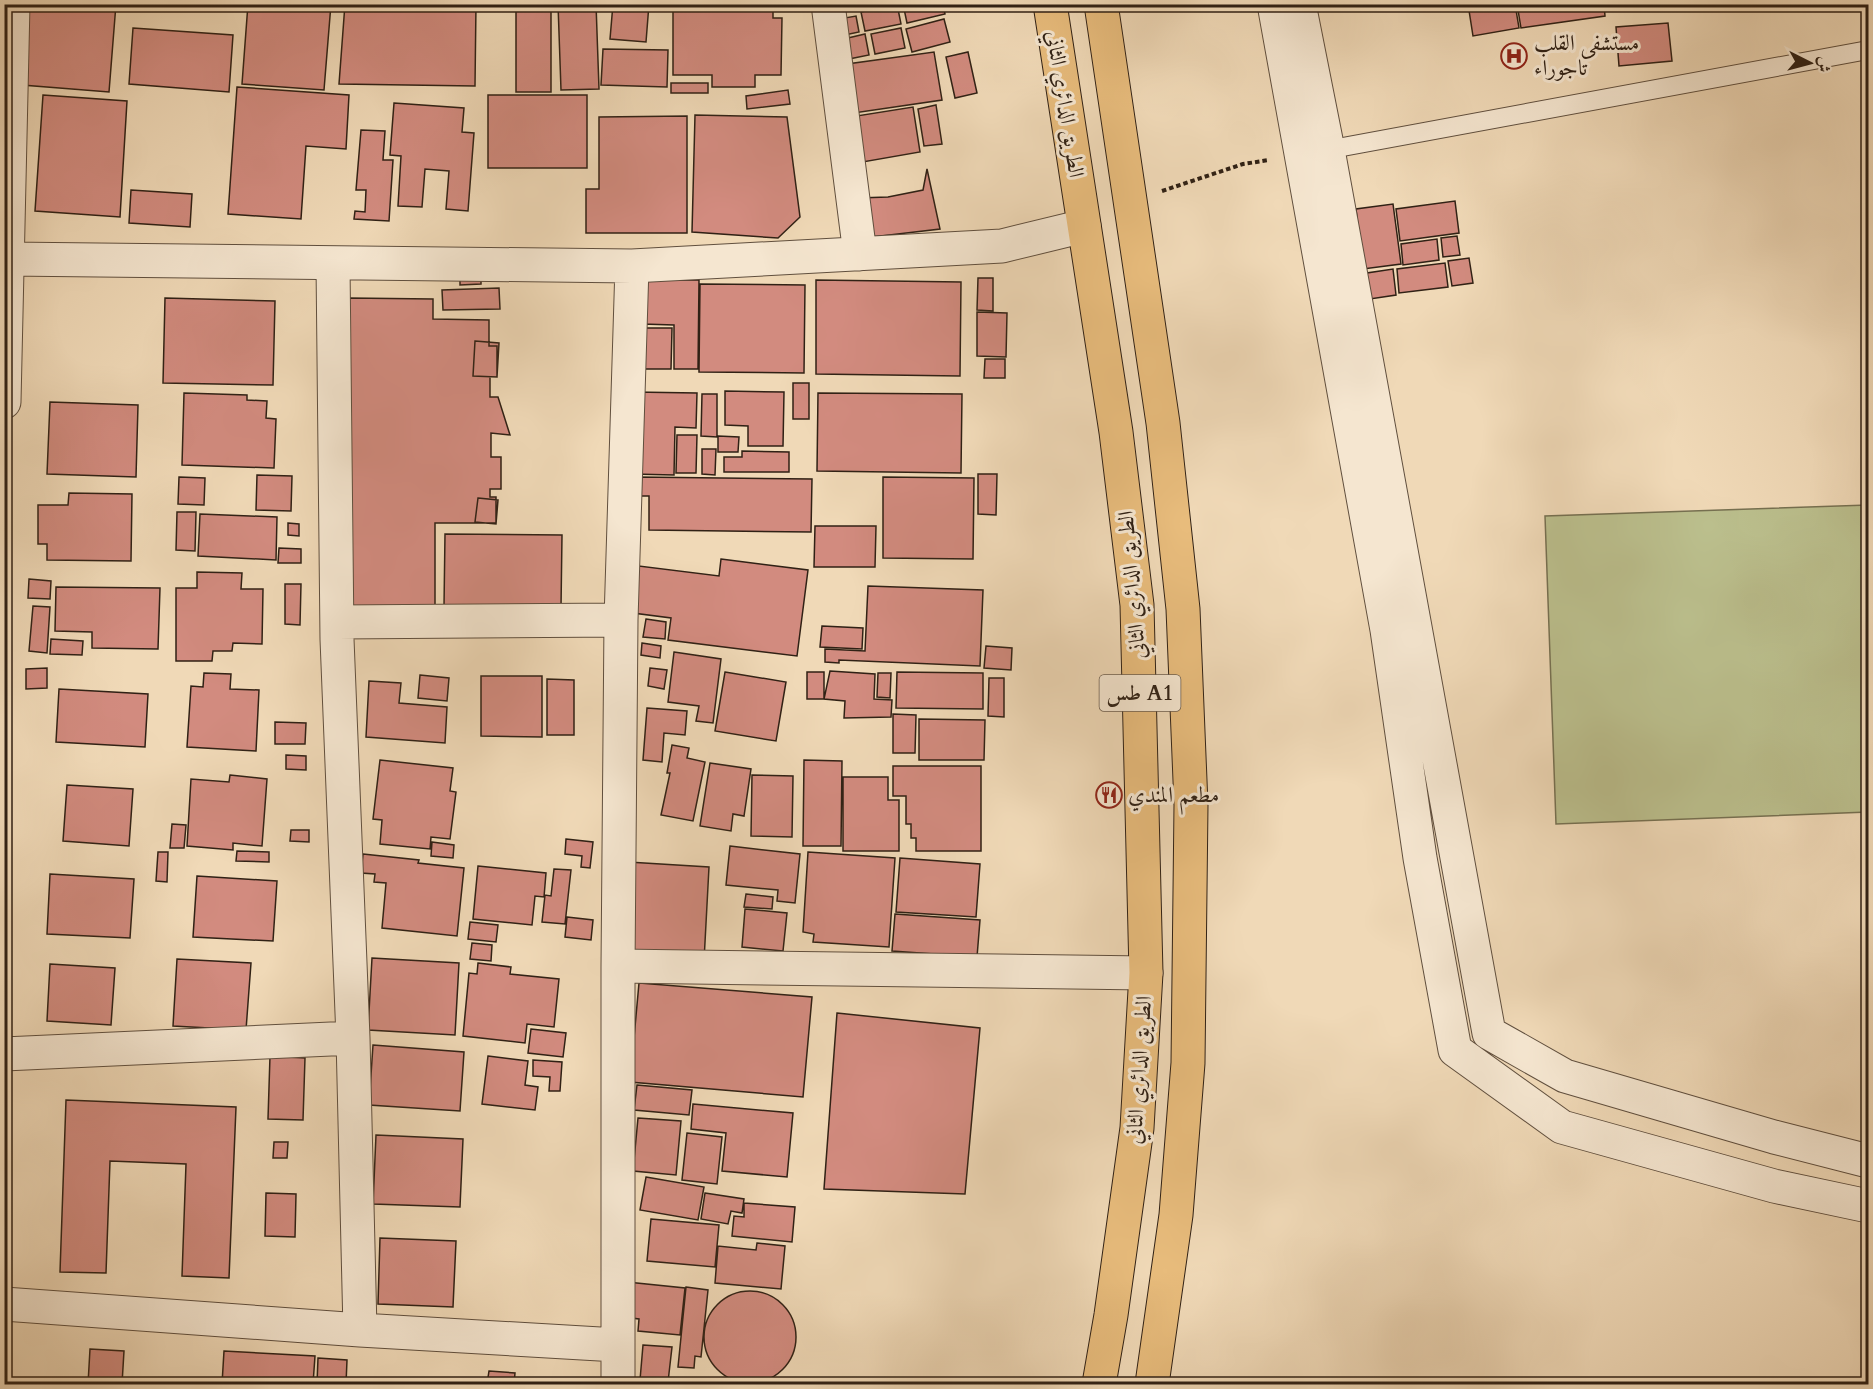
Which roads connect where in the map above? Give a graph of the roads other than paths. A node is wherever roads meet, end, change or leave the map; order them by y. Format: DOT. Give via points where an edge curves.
graph roads {
  1 [pos="13,4"];
  2 [pos="828,4"];
  3 [pos="1050,4"];
  4 [pos="1101,4"];
  5 [pos="1274,4"];
  6 [pos="1299,4"];
  7 [pos="1869,50"];
  8 [pos="1314,152"];
  9 [pos="1084,226"];
  10 [pos="860,254"];
  11 [pos="8,259"];
  12 [pos="333,264"];
  13 [pos="632,266"];
  14 [pos="4,402"];
  15 [pos="621,620"];
  16 [pos="337,622"];
  17 [pos="618,966"];
  18 [pos="1146,973"];
  19 [pos="353,1038"];
  20 [pos="4,1054"];
  21 [pos="1869,1161"];
  22 [pos="1869,1206"];
  23 [pos="4,1304"];
  24 [pos="360,1330"];
  25 [pos="617,1345"];
  26 [pos="618,1384"];
  27 [pos="1099,1384"];
  28 [pos="1152,1384"];
  1 -- 11 [label="street"];
  2 -- 10 [label="street"];
  3 -- 9 [label="highway, الطريق الدائري الثاني / طس A1"];
  4 -- 28 [label="highway, الطريق الدائري الثاني / طس A1" via="1163,423 1183,609 1191,805 1188,1063 1176,1215"];
  5 -- 8 [label="street" via="1298,132"];
  6 -- 8 [label="street"];
  7 -- 8 [label="lane"];
  8 -- 21 [label="street" via="1489,1033 1565,1076"];
  8 -- 22 [label="street" via="1420,858 1455,1050 1562,1127 1774,1186"];
  9 -- 10 [label="street" via="1002,246"];
  9 -- 18 [label="highway, الطريق الدائري الثاني / طس A1" via="1116,432 1137,605"];
  10 -- 13 [label="street"];
  11 -- 12 [label="street"];
  11 -- 14 [label="street"];
  12 -- 13 [label="street"];
  12 -- 16 [label="street"];
  13 -- 15 [label="street"];
  15 -- 16 [label="street"];
  15 -- 17 [label="street"];
  16 -- 19 [label="street"];
  17 -- 18 [label="street"];
  17 -- 25 [label="street"];
  18 -- 27 [label="highway, الطريق الدائري الثاني / طس A1" via="1137,1128"];
  19 -- 20 [label="street"];
  19 -- 24 [label="street"];
  23 -- 24 [label="street"];
  24 -- 25 [label="street"];
  25 -- 26 [label="street"];
}
